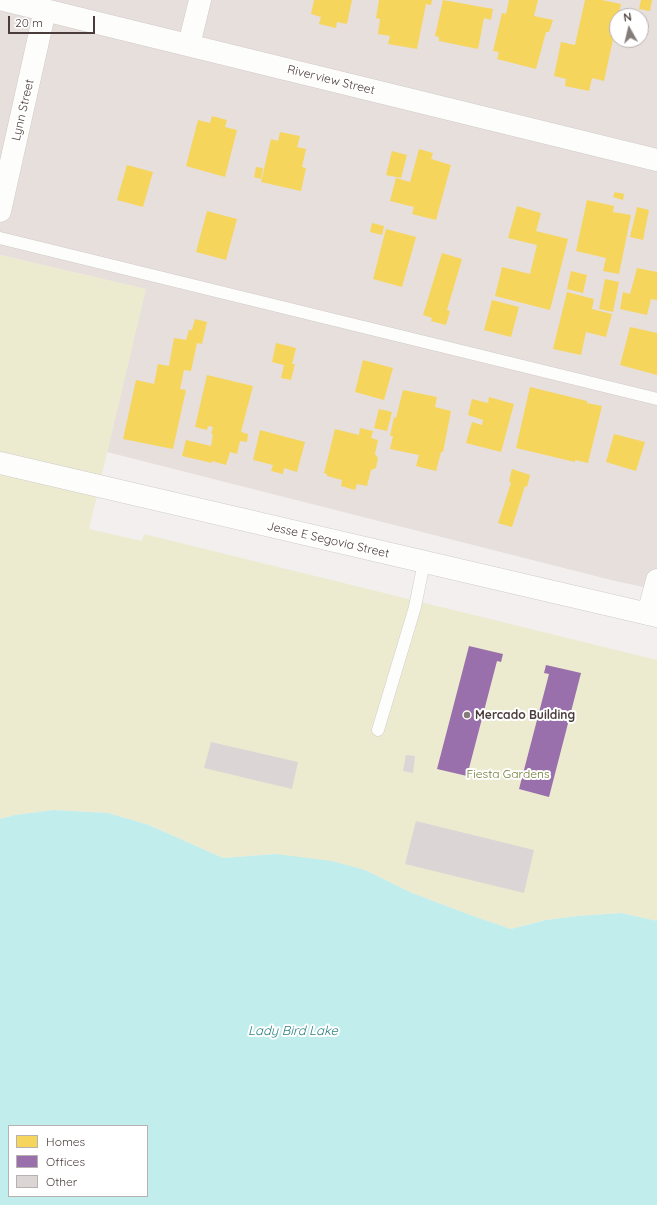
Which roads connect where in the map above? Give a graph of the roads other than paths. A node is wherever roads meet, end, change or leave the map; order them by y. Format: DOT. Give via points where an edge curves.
graph roads {
  1 [pos="4,0"];
  2 [pos="200,0"];
  3 [pos="45,10"];
  4 [pos="189,45"];
  5 [pos="657,160"];
  6 [pos="0,211"];
  7 [pos="0,238"];
  8 [pos="657,399"];
  9 [pos="0,463"];
  10 [pos="424,562"];
  11 [pos="657,580"];
  12 [pos="653,615"];
  13 [pos="378,730"];
  1 -- 3 [label="street, Riverview Street"];
  2 -- 4 [label="street"];
  3 -- 4 [label="street, Riverview Street"];
  3 -- 6 [label="street, Lynn Street"];
  4 -- 5 [label="street, Riverview Street"];
  7 -- 8 [label="lane"];
  9 -- 10 [label="street, Jesse E Segovia Street"];
  10 -- 12 [label="street, Jesse E Segovia Street"];
  10 -- 13 [label="lane" via="415,607"];
  11 -- 12 [label="street"];
}
